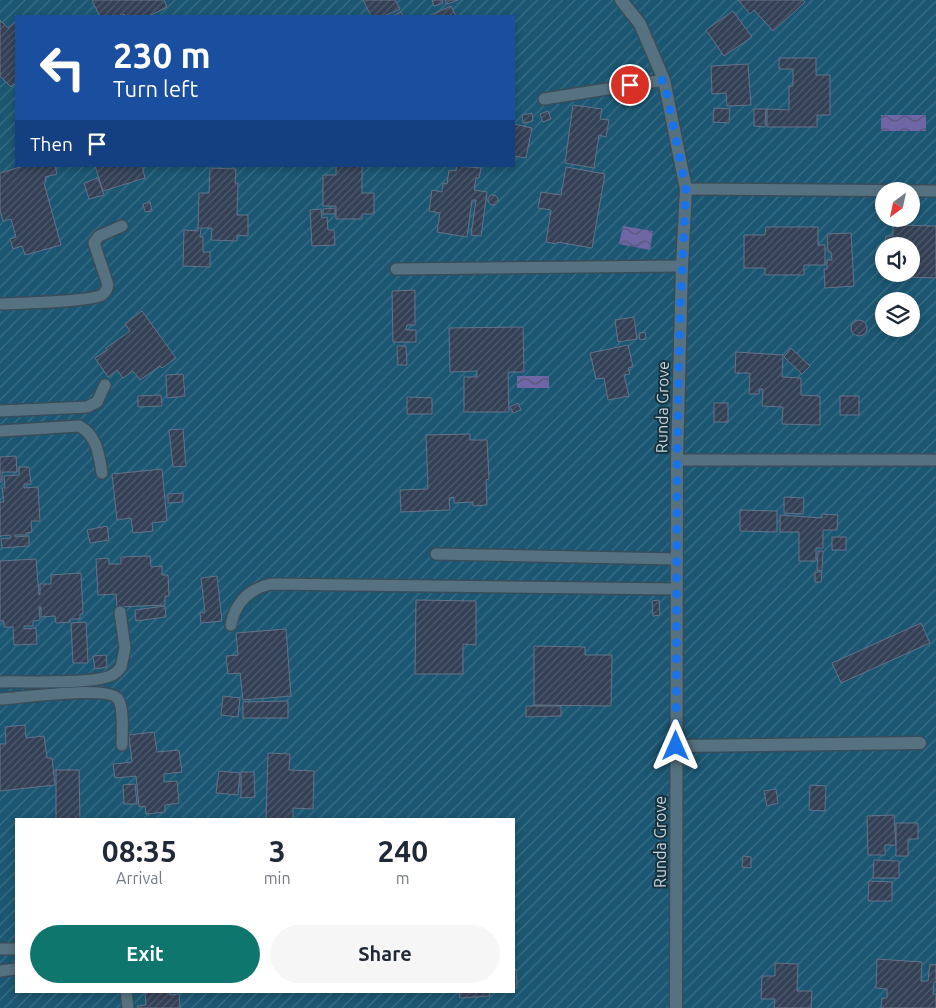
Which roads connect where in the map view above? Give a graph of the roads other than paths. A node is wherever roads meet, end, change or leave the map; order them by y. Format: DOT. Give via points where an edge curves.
graph roads {
  1 [pos="621,0"];
  2 [pos="664,80"];
  3 [pos="544,99"];
  4 [pos="686,189"];
  5 [pos="936,191"];
  6 [pos="122,226"];
  7 [pos="682,266"];
  8 [pos="396,269"];
  9 [pos="0,304"];
  10 [pos="104,385"];
  11 [pos="0,411"];
  12 [pos="0,430"];
  13 [pos="677,460"];
  14 [pos="936,460"];
  15 [pos="102,474"];
  16 [pos="436,554"];
  17 [pos="676,559"];
  18 [pos="677,589"];
  19 [pos="120,612"];
  20 [pos="231,625"];
  21 [pos="0,682"];
  22 [pos="0,699"];
  23 [pos="920,743"];
  24 [pos="122,745"];
  25 [pos="676,746"];
  26 [pos="15,949"];
  27 [pos="0,950"];
  28 [pos="15,969"];
  29 [pos="0,971"];
  30 [pos="126,993"];
  31 [pos="128,1008"];
  32 [pos="676,1008"];
  1 -- 2 [label="street, Runda Grove" via="640,24"];
  2 -- 3 [label="lane"];
  2 -- 4 [label="street, Runda Grove"];
  4 -- 5 [label="lane"];
  4 -- 7 [label="street, Runda Grove"];
  6 -- 9 [label="lane" via="99,236 94,243 108,285 104,294 80,299"];
  7 -- 8 [label="lane"];
  7 -- 13 [label="street, Runda Grove"];
  10 -- 11 [label="lane" via="97,402 87,407"];
  12 -- 15 [label="lane" via="79,426 88,431 98,451"];
  13 -- 14 [label="lane"];
  13 -- 17 [label="street, Runda Grove"];
  16 -- 17 [label="lane"];
  17 -- 18 [label="street, Runda Grove"];
  18 -- 20 [label="lane" via="271,584 255,590 239,603"];
  18 -- 25 [label="street, Runda Grove"];
  19 -- 21 [label="lane" via="124,648 121,667 112,675 73,681"];
  22 -- 24 [label="lane" via="76,693 114,695 121,705"];
  23 -- 25 [label="street"];
  25 -- 32 [label="street, Runda Grove"];
  26 -- 27 [label="lane"];
  28 -- 29 [label="lane"];
  30 -- 31 [label="lane"];
}
